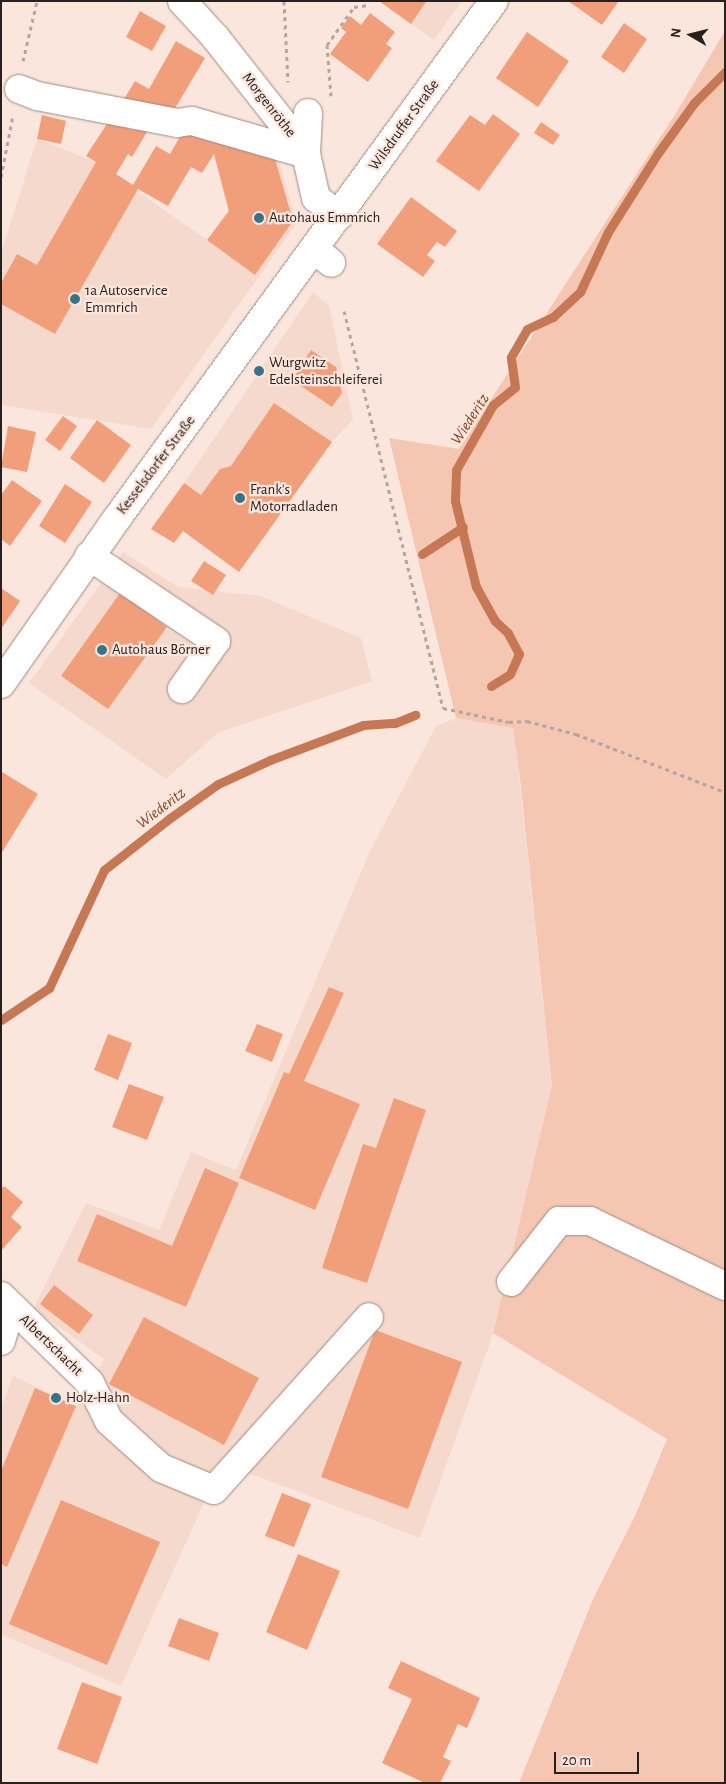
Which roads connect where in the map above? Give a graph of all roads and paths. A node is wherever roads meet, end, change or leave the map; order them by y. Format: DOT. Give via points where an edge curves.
graph roads {
  1 [pos="37,1"];
  2 [pos="182,1"];
  3 [pos="284,1"];
  4 [pos="494,1"];
  5 [pos="368,5"];
  6 [pos="18,88"];
  7 [pos="288,88"];
  8 [pos="320,109"];
  9 [pos="306,154"];
  10 [pos="1,177"];
  11 [pos="339,216"];
  12 [pos="322,256"];
  13 [pos="344,311"];
  14 [pos="89,556"];
  15 [pos="1,684"];
  16 [pos="182,689"];
  17 [pos="725,792"];
  18 [pos="511,1282"];
  19 [pos="725,1286"];
  20 [pos="6,1301"];
  21 [pos="369,1317"];
  22 [pos="1,1341"];
  1 -- 6 [label="path"];
  2 -- 9 [label="main road, Morgenröthe" via="215,36"];
  3 -- 7 [label="path"];
  4 -- 11 [label="main road, Wilsdruffer Straße"];
  5 -- 8 [label="path" via="354,7 327,45"];
  6 -- 9 [label="main road" via="37,96 177,123 192,121"];
  6 -- 10 [label="path"];
  8 -- 9 [label="main road"];
  9 -- 11 [label="main road, Morgenröthe" via="316,198"];
  11 -- 12 [label="main road, Wilsdruffer Straße"];
  12 -- 14 [label="main road, Kesselsdorfer Straße"];
  13 -- 17 [label="path" via="443,708 509,722 526,720 576,734"];
  14 -- 15 [label="main road, Kesselsdorfer Straße"];
  14 -- 16 [label="main road" via="216,641"];
  18 -- 19 [label="main road" via="560,1221 590,1221"];
  20 -- 21 [label="main road, Albertschacht" via="90,1382 109,1420 161,1468 214,1490"];
  20 -- 22 [label="main road, Albertschacht"];
}
